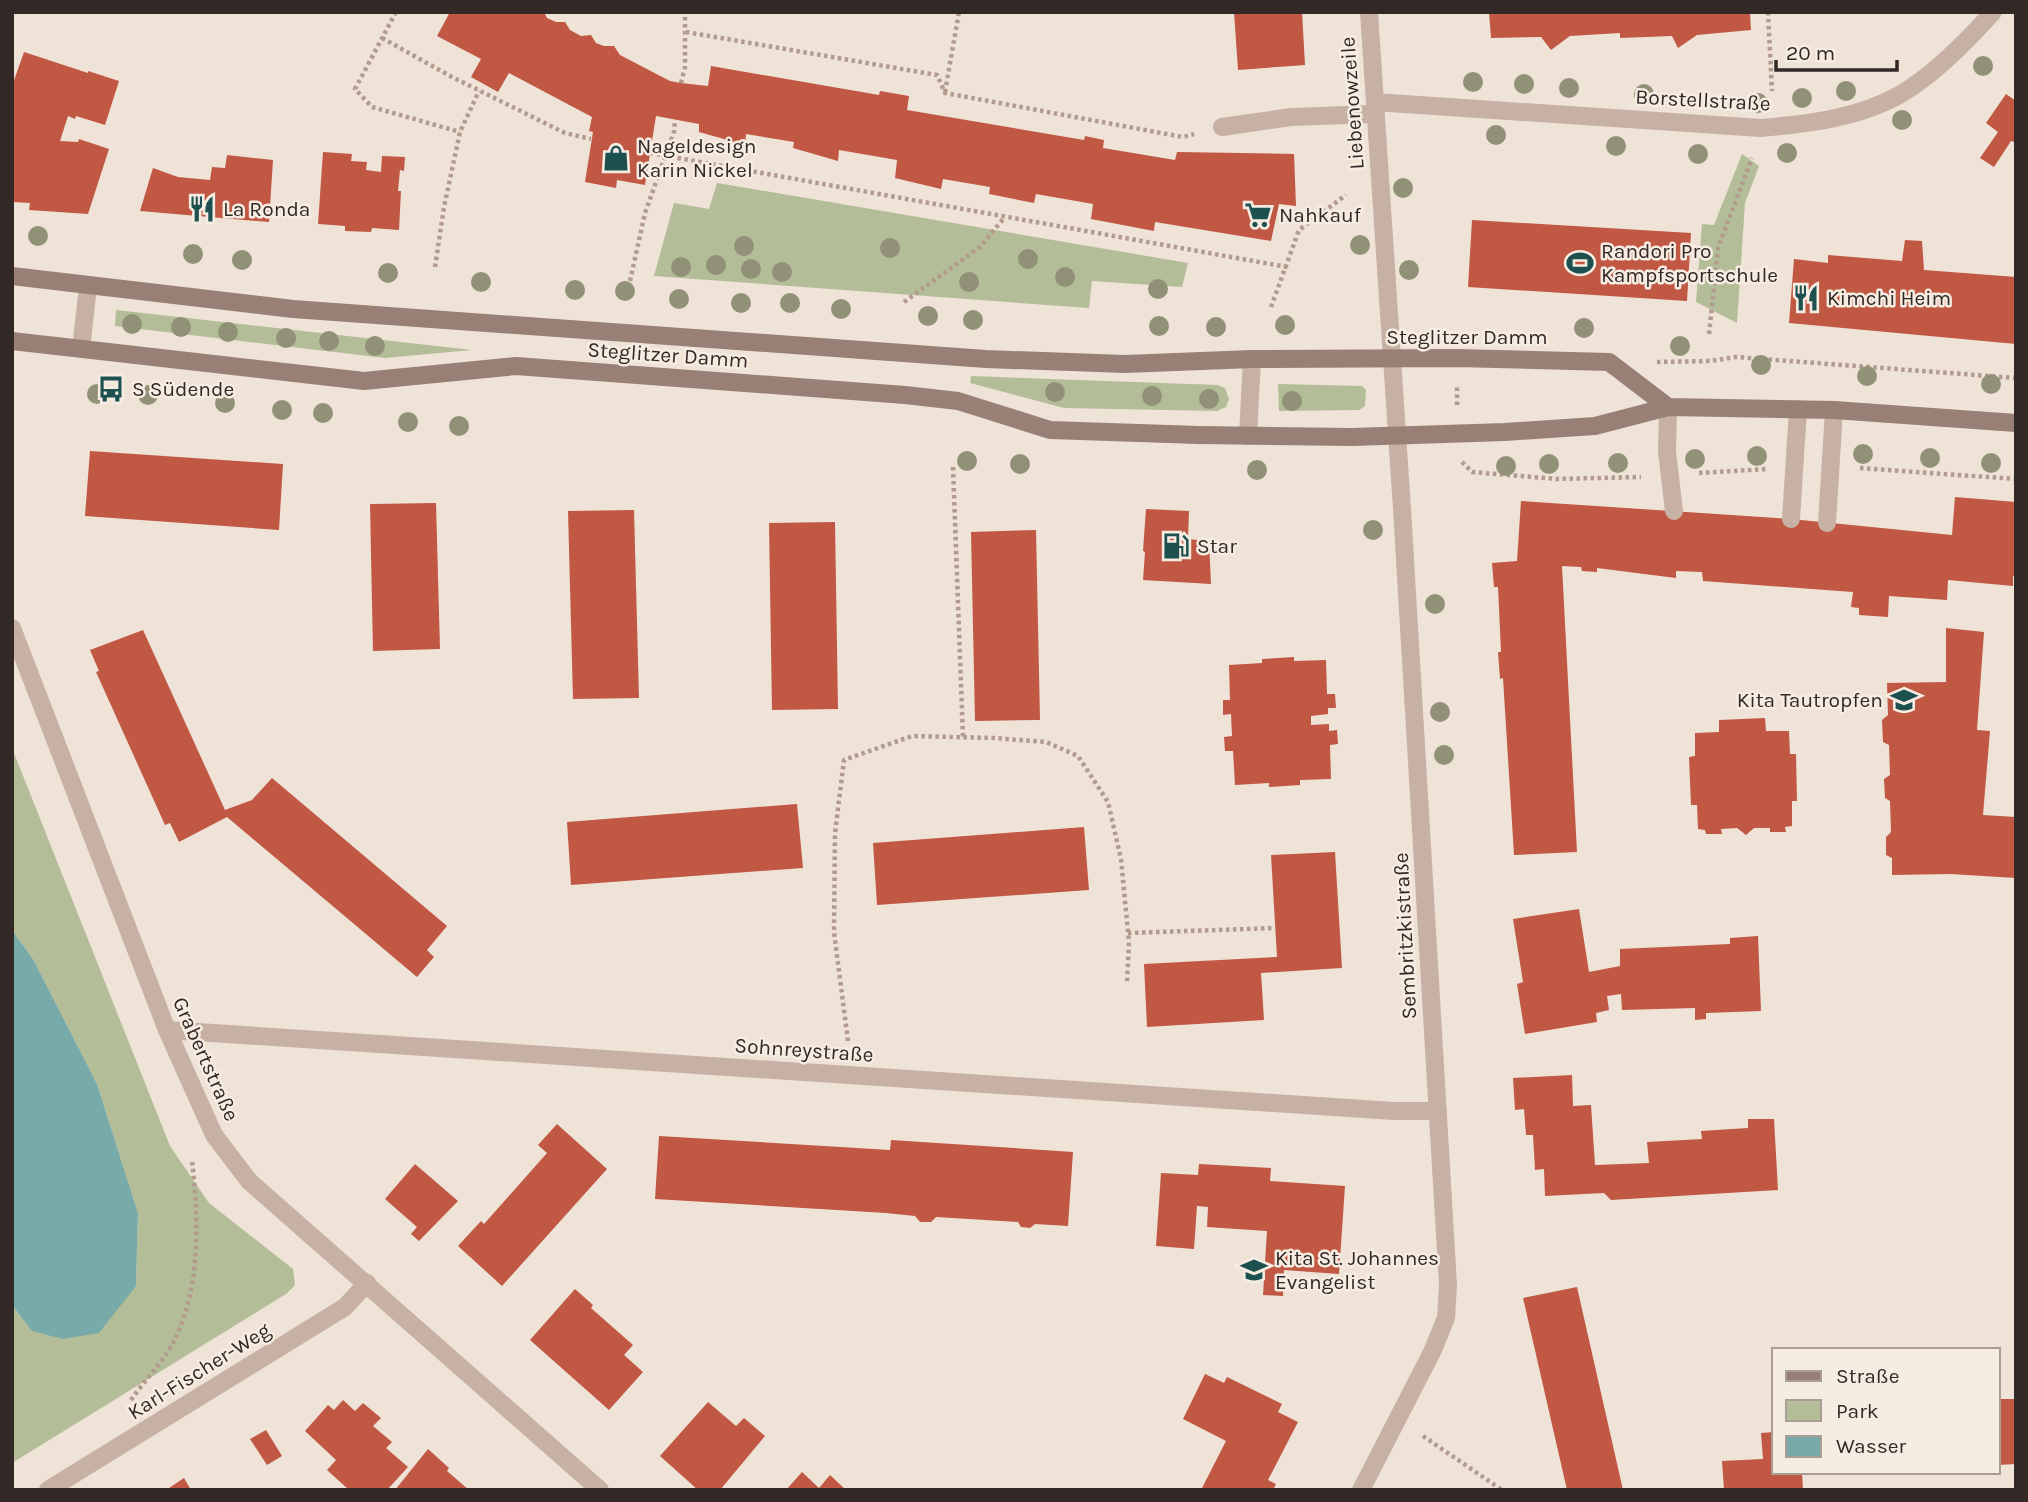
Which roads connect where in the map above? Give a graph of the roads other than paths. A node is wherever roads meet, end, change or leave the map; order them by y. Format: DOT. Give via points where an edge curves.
graph roads {
  1 [pos="1369,12"];
  2 [pos="1993,12"];
  3 [pos="1375,108"];
  4 [pos="1222,127"];
  5 [pos="12,276"];
  6 [pos="88,286"];
  7 [pos="12,341"];
  8 [pos="81,349"];
  9 [pos="1252,359"];
  10 [pos="1392,359"];
  11 [pos="1668,407"];
  12 [pos="1798,409"];
  13 [pos="1834,410"];
  14 [pos="2016,424"];
  15 [pos="1397,435"];
  16 [pos="1248,436"];
  17 [pos="1674,510"];
  18 [pos="1791,519"];
  19 [pos="1827,523"];
  20 [pos="12,628"];
  21 [pos="167,1030"];
  22 [pos="1438,1111"];
  23 [pos="367,1283"];
  24 [pos="48,1490"];
  25 [pos="600,1490"];
  26 [pos="1361,1490"];
  1 -- 3 [label="street, Liebenowzeile"];
  2 -- 3 [label="street, Borstellstraße" via="1970,38 1901,94 1846,116 1803,125 1761,128"];
  3 -- 4 [label="street, Borstellstraße"];
  3 -- 10 [label="street, Liebenowzeile"];
  5 -- 6 [label="main road, Steglitzer Damm"];
  6 -- 8 [label="street"];
  6 -- 9 [label="main road, Steglitzer Damm" via="293,309 986,359 1125,363"];
  7 -- 8 [label="main road, Steglitzer Damm"];
  8 -- 16 [label="main road, Steglitzer Damm" via="364,381 516,366 958,401 1050,430"];
  9 -- 10 [label="main road, Steglitzer Damm"];
  9 -- 16 [label="street"];
  10 -- 11 [label="main road, Steglitzer Damm" via="1609,362"];
  10 -- 15 [label="street, Sembritzkistraße"];
  11 -- 12 [label="main road, Steglitzer Damm"];
  11 -- 15 [label="main road, Steglitzer Damm" via="1595,426"];
  11 -- 17 [label="street" via="1667,452"];
  12 -- 13 [label="main road, Steglitzer Damm"];
  12 -- 18 [label="street"];
  13 -- 14 [label="main road, Steglitzer Damm"];
  13 -- 19 [label="street"];
  15 -- 16 [label="main road, Steglitzer Damm"];
  15 -- 22 [label="street, Sembritzkistraße"];
  20 -- 21 [label="street, Grabertstraße"];
  21 -- 22 [label="street, Sohnreystraße"];
  21 -- 23 [label="street, Grabertstraße" via="214,1135 249,1181"];
  22 -- 26 [label="street, Sembritzkistraße" via="1446,1318"];
  23 -- 24 [label="street, Karl-Fischer-Weg" via="345,1307"];
  23 -- 25 [label="street, Grabertstraße"];
}
